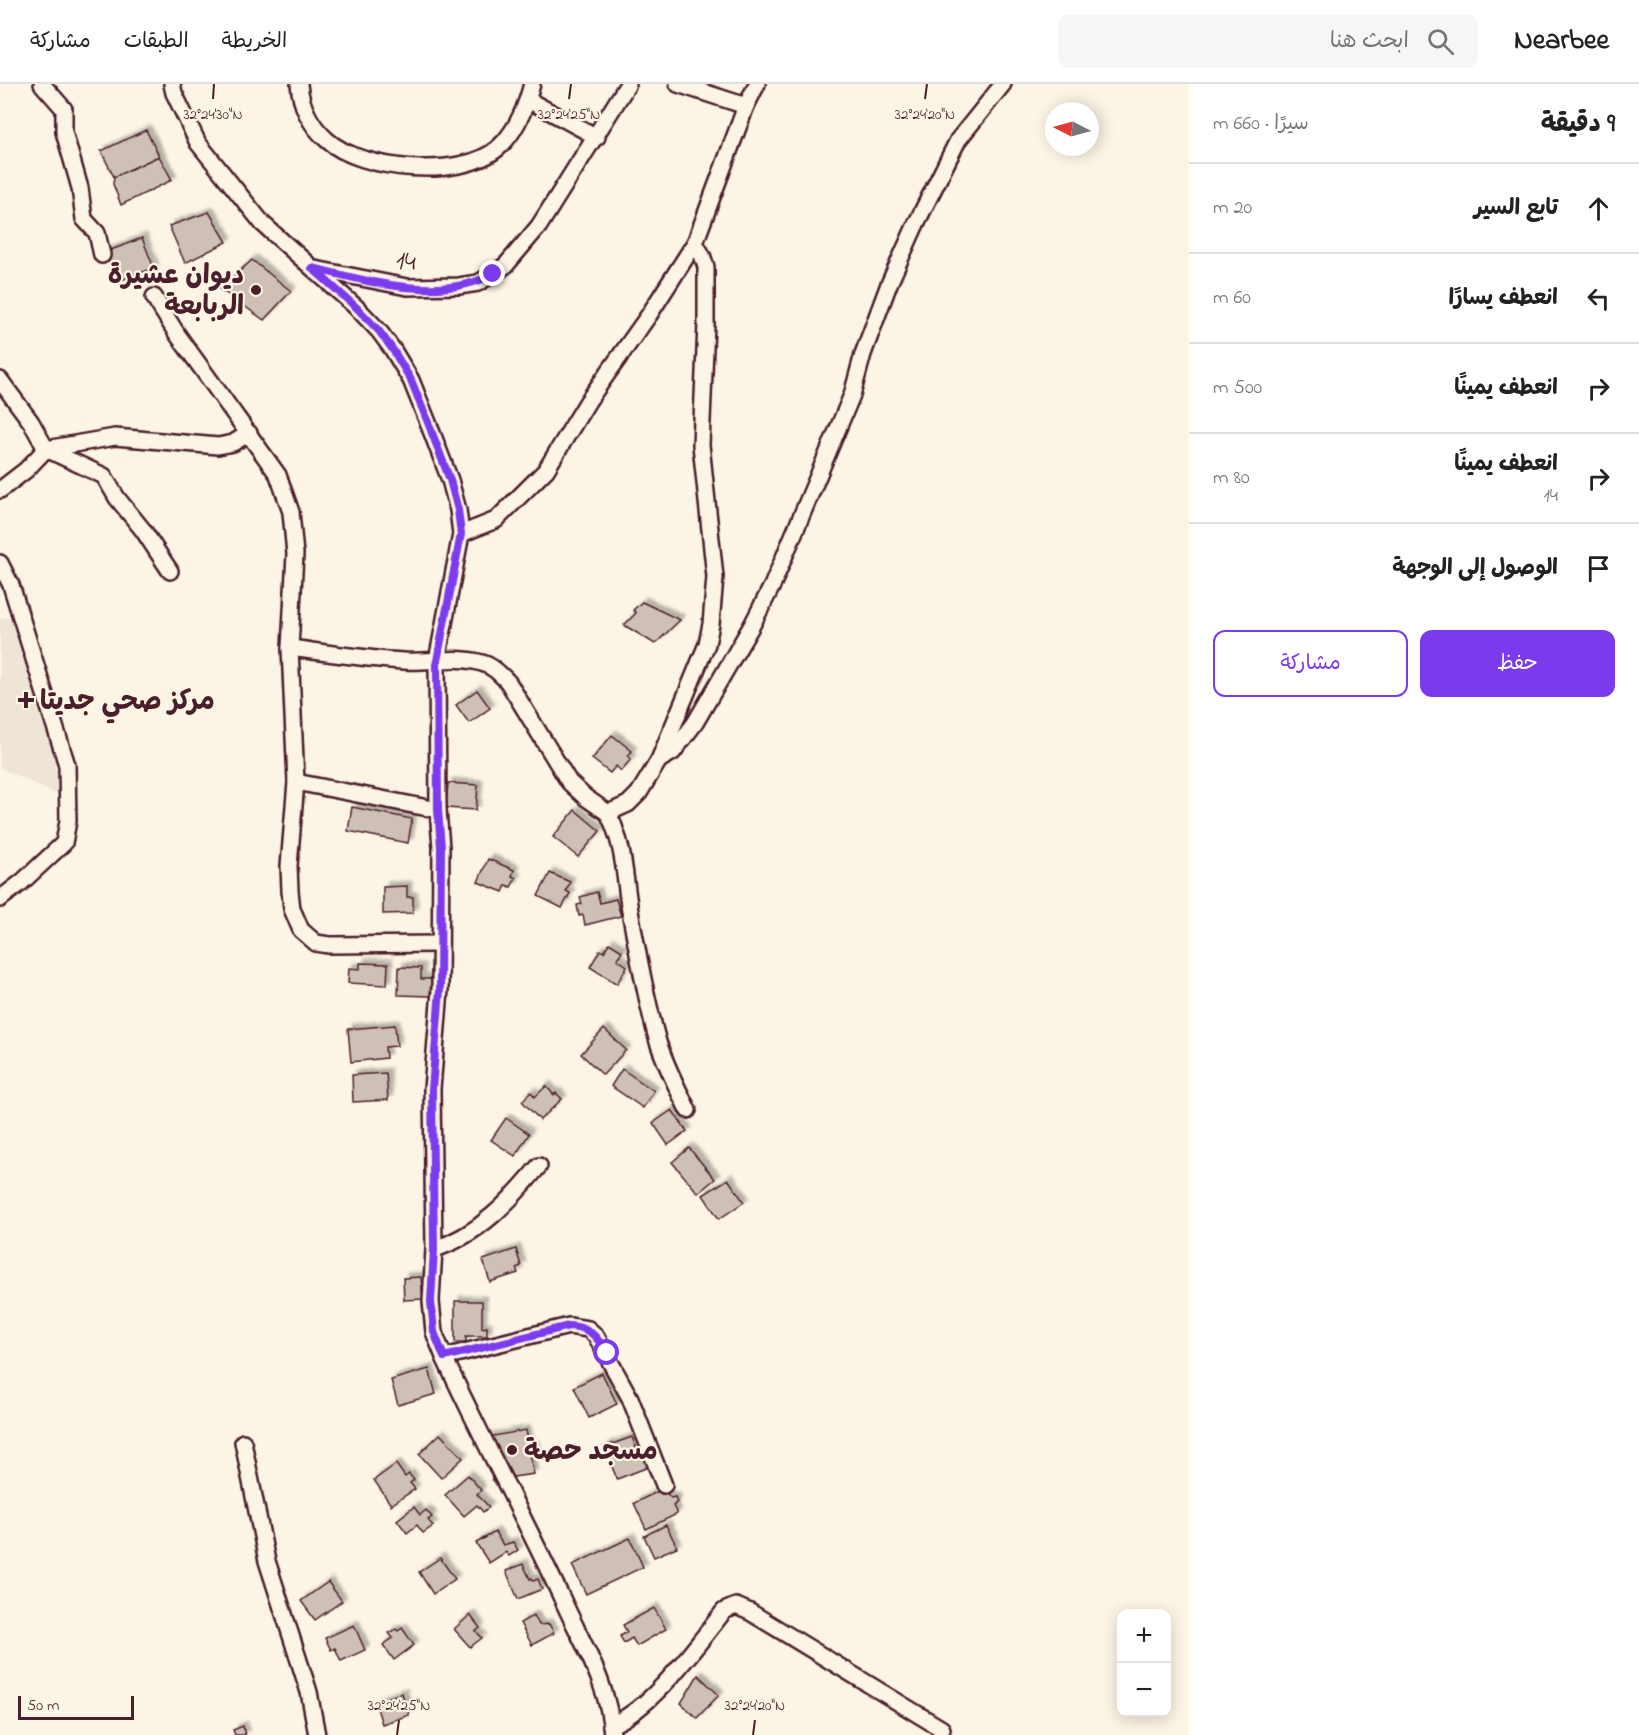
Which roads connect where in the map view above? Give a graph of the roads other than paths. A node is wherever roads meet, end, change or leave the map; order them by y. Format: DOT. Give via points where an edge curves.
graph roads {
  1 [pos="42,84"];
  2 [pos="172,84"];
  3 [pos="299,84"];
  4 [pos="532,84"];
  5 [pos="628,84"];
  6 [pos="678,84"];
  7 [pos="757,84"];
  8 [pos="1003,84"];
  9 [pos="528,100"];
  10 [pos="747,106"];
  11 [pos="597,136"];
  12 [pos="694,243"];
  13 [pos="102,255"];
  14 [pos="312,268"];
  15 [pos="154,297"];
  16 [pos="0,380"];
  17 [pos="249,433"];
  18 [pos="46,449"];
  19 [pos="0,490"];
  20 [pos="461,534"];
  21 [pos="0,563"];
  22 [pos="170,571"];
  23 [pos="290,648"];
  24 [pos="437,661"];
  25 [pos="659,760"];
  26 [pos="296,782"];
  27 [pos="438,810"];
  28 [pos="608,813"];
  29 [pos="0,899"];
  30 [pos="440,944"];
  31 [pos="688,1110"];
  32 [pos="539,1166"];
  33 [pos="434,1249"];
  34 [pos="444,1357"];
  35 [pos="243,1442"];
  36 [pos="664,1485"];
  37 [pos="942,1729"];
  38 [pos="611,1730"];
  39 [pos="317,1735"];
  1 -- 13 [label="street" via="64,109 64,132 80,188 84,219 96,233"];
  2 -- 14 [label="street" via="198,142 215,165 263,224"];
  3 -- 9 [label="street" via="309,122 328,142 378,162 422,169 454,166 496,150 512,132"];
  4 -- 9 [label="street"];
  5 -- 11 [label="street, 14"];
  6 -- 10 [label="street"];
  7 -- 10 [label="street"];
  8 -- 25 [label="street" via="958,140 912,234 889,284 852,395 772,586 695,723 673,752"];
  9 -- 11 [label="street"];
  10 -- 12 [label="street"];
  11 -- 14 [label="street, 14" via="539,226 506,265 478,283 407,287"];
  12 -- 20 [label="street" via="546,470 496,520"];
  12 -- 25 [label="street" via="706,267 701,445 714,600 707,644"];
  14 -- 20 [label="street" via="379,331 411,380 450,480"];
  15 -- 17 [label="street"];
  16 -- 18 [label="street"];
  17 -- 18 [label="street" via="233,443 218,446 115,437"];
  17 -- 23 [label="street" via="278,475 291,512 295,554"];
  18 -- 19 [label="street"];
  18 -- 22 [label="street" via="104,476"];
  20 -- 24 [label="street"];
  21 -- 29 [label="street" via="14,595 64,754 69,797 64,843"];
  23 -- 24 [label="street" via="407,662"];
  23 -- 26 [label="street"];
  24 -- 27 [label="street"];
  24 -- 28 [label="street" via="464,659 496,670 508,682 569,782"];
  25 -- 28 [label="street" via="639,794"];
  26 -- 27 [label="street"];
  26 -- 30 [label="street" via="289,866 292,909 301,930 316,943 329,945"];
  27 -- 30 [label="street"];
  28 -- 31 [label="street" via="625,864 632,919 658,1042"];
  30 -- 33 [label="street" via="432,1089"];
  32 -- 33 [label="street" via="512,1199 466,1235"];
  33 -- 34 [label="street" via="432,1317"];
  34 -- 36 [label="street" via="569,1326 588,1329 602,1345 630,1398"];
  34 -- 38 [label="street" via="604,1689"];
  35 -- 39 [label="street" via="267,1561 309,1692"];
  37 -- 38 [label="street" via="735,1606 724,1611 634,1713"];
}
